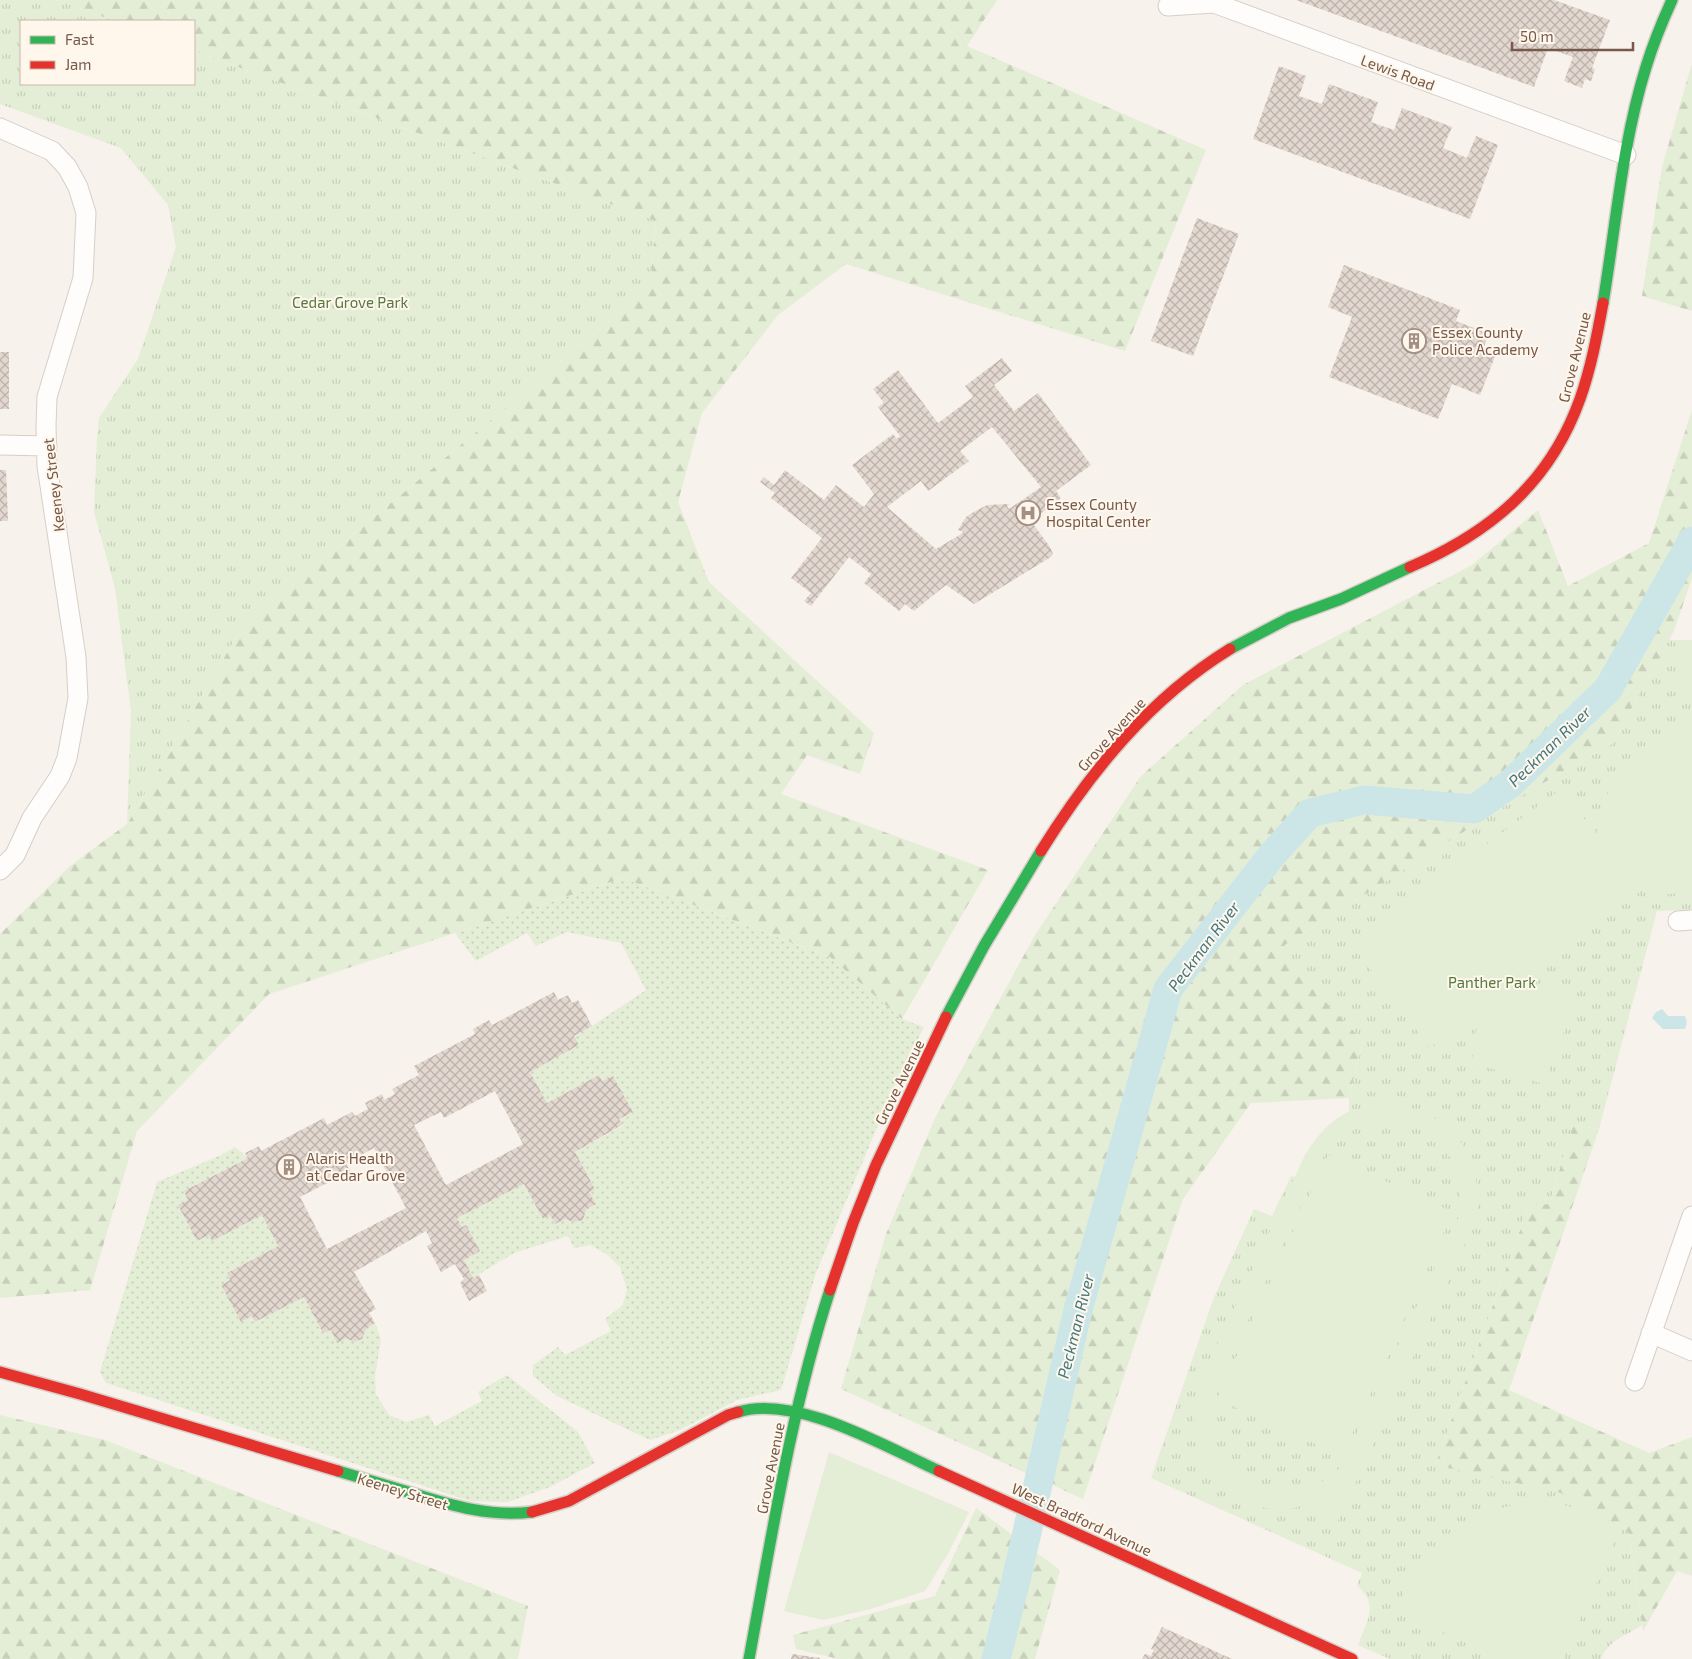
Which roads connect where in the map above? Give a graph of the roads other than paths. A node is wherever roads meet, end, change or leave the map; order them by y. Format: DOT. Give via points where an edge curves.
graph roads {
  1 [pos="1672,0"];
  2 [pos="1168,6"];
  3 [pos="0,128"];
  4 [pos="1626,155"];
  5 [pos="0,445"];
  6 [pos="47,446"];
  7 [pos="0,870"];
  8 [pos="1692,1216"];
  9 [pos="1651,1333"];
  10 [pos="1692,1351"];
  11 [pos="0,1372"];
  12 [pos="1635,1380"];
  13 [pos="796,1413"];
  14 [pos="748,1659"];
  15 [pos="1352,1659"];
  1 -- 4 [label="street, Grove Avenue" via="1659,26 1645,72"];
  2 -- 4 [label="street, Lewis Road" via="1214,3"];
  3 -- 6 [label="street, Keeney Street" via="52,151 67,167 78,187 86,214 83,278 48,397"];
  4 -- 13 [label="street, Grove Avenue" via="1601,314 1586,381 1566,435 1546,464 1498,516 1474,535 1336,601 1267,628 1233,646 1186,679 1120,742 1087,783 1028,871 941,1025 880,1157 828,1295 803,1377"];
  5 -- 6 [label="street"];
  6 -- 7 [label="street, Keeney Street" via="47,466 76,657 78,698 67,758 60,776 32,818 15,855"];
  8 -- 9 [label="street"];
  9 -- 10 [label="street"];
  9 -- 12 [label="street"];
  11 -- 13 [label="street, Keeney Street" via="458,1507 494,1513 532,1512 569,1501 739,1411 762,1407"];
  13 -- 14 [label="street, Grove Avenue"];
  13 -- 15 [label="street, West Bradford Avenue" via="828,1420"];
}
